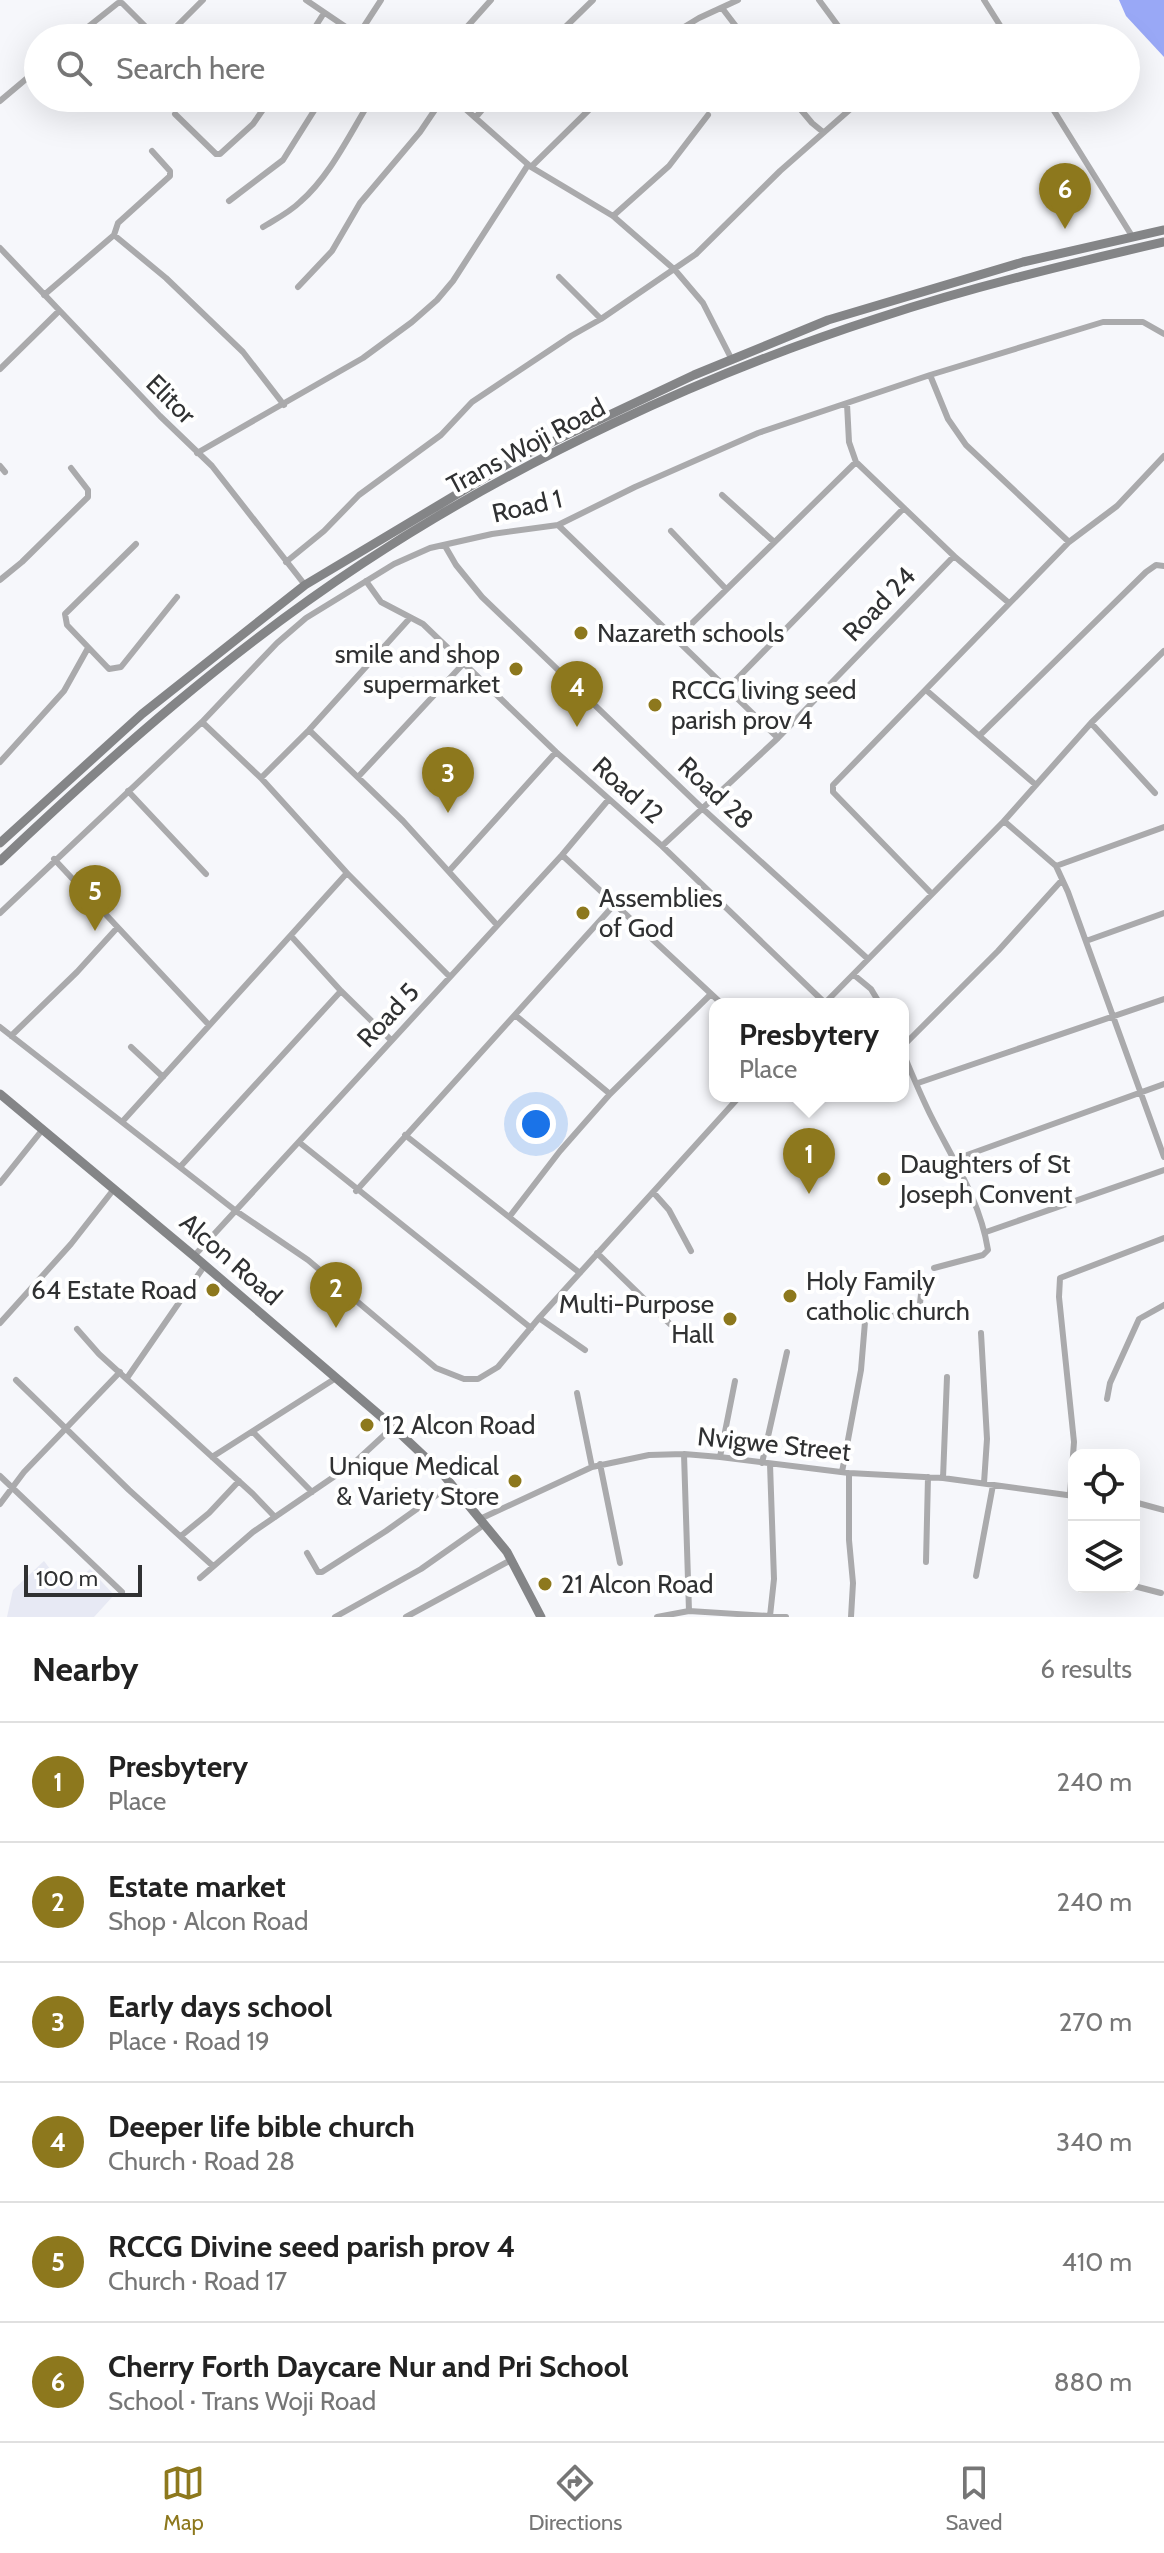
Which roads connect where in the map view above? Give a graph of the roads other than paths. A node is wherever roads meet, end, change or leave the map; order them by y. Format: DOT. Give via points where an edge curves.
graph roads {
  1 [pos="203,0"];
  2 [pos="306,0"];
  3 [pos="381,0"];
  4 [pos="491,0"];
  5 [pos="593,0"];
  6 [pos="738,0"];
  7 [pos="819,0"];
  8 [pos="984,0"];
  9 [pos="316,2"];
  10 [pos="722,8"];
  11 [pos="324,13"];
  12 [pos="92,24"];
  13 [pos="143,24"];
  14 [pos="179,24"];
  15 [pos="317,24"];
  16 [pos="340,24"];
  17 [pos="367,24"];
  18 [pos="470,24"];
  19 [pos="568,24"];
  20 [pos="689,24"];
  21 [pos="734,24"];
  22 [pos="837,24"];
  23 [pos="999,24"];
  24 [pos="24,81"];
  25 [pos="0,101"];
  26 [pos="261,112"];
  27 [pos="313,112"];
  28 [pos="363,112"];
  29 [pos="434,112"];
  30 [pos="470,112"];
  31 [pos="480,112"];
  32 [pos="586,112"];
  33 [pos="803,112"];
  34 [pos="847,112"];
  35 [pos="1055,112"];
  36 [pos="175,114"];
  37 [pos="708,115"];
  38 [pos="476,117"];
  39 [pos="823,132"];
  40 [pos="152,151"];
  41 [pos="530,166"];
  42 [pos="229,201"];
  43 [pos="613,216"];
  44 [pos="263,227"];
  45 [pos="1164,230"];
  46 [pos="114,235"];
  47 [pos="1132,236"];
  48 [pos="1164,242"];
  49 [pos="0,248"];
  50 [pos="675,270"];
  51 [pos="972,276"];
  52 [pos="559,277"];
  53 [pos="298,287"];
  54 [pos="976,288"];
  55 [pos="44,295"];
  56 [pos="897,298"];
  57 [pos="59,311"];
  58 [pos="900,311"];
  59 [pos="601,319"];
  60 [pos="1164,334"];
  61 [pos="731,358"];
  62 [pos="0,369"];
  63 [pos="930,375"];
  64 [pos="847,404"];
  65 [pos="284,405"];
  66 [pos="197,453"];
  67 [pos="1164,456"];
  68 [pos="856,462"];
  69 [pos="71,468"];
  70 [pos="722,495"];
  71 [pos="904,508"];
  72 [pos="558,525"];
  73 [pos="671,531"];
  74 [pos="773,541"];
  75 [pos="1069,542"];
  76 [pos="136,544"];
  77 [pos="445,546"];
  78 [pos="954,556"];
  79 [pos="286,562"];
  80 [pos="1164,566"];
  81 [pos="0,580"];
  82 [pos="366,581"];
  83 [pos="305,585"];
  84 [pos="726,589"];
  85 [pos="177,597"];
  86 [pos="1009,603"];
  87 [pos="410,618"];
  88 [pos="677,638"];
  89 [pos="88,648"];
  90 [pos="1164,651"];
  91 [pos="463,664"];
  92 [pos="727,689"];
  93 [pos="926,690"];
  94 [pos="202,722"];
  95 [pos="1091,723"];
  96 [pos="309,730"];
  97 [pos="979,736"];
  98 [pos="778,738"];
  99 [pos="556,752"];
  100 [pos="0,762"];
  101 [pos="358,777"];
  102 [pos="261,778"];
  103 [pos="1036,785"];
  104 [pos="128,791"];
  105 [pos="1155,793"];
  106 [pos="609,799"];
  107 [pos="703,809"];
  108 [pos="1004,821"];
  109 [pos="1164,827"];
  110 [pos="0,843"];
  111 [pos="662,846"];
  112 [pos="562,855"];
  113 [pos="54,859"];
  114 [pos="0,861"];
  115 [pos="1056,866"];
  116 [pos="449,871"];
  117 [pos="347,873"];
  118 [pos="206,874"];
  119 [pos="1062,880"];
  120 [pos="932,894"];
  121 [pos="614,905"];
  122 [pos="0,913"];
  123 [pos="1164,913"];
  124 [pos="497,925"];
  125 [pos="117,928"];
  126 [pos="291,936"];
  127 [pos="1086,941"];
  128 [pos="868,959"];
  129 [pos="854,975"];
  130 [pos="450,977"];
  131 [pos="341,991"];
  132 [pos="711,994"];
  133 [pos="715,998"];
  134 [pos="818,998"];
  135 [pos="830,998"];
  136 [pos="876,998"];
  137 [pos="1164,999"];
  138 [pos="515,1015"];
  139 [pos="1114,1018"];
  140 [pos="209,1025"];
  141 [pos="0,1027"];
  142 [pos="11,1036"];
  143 [pos="391,1040"];
  144 [pos="909,1040"];
  145 [pos="131,1047"];
  146 [pos="909,1065"];
  147 [pos="163,1077"];
  148 [pos="918,1083"];
  149 [pos="1164,1084"];
  150 [pos="1140,1093"];
  151 [pos="0,1094"];
  152 [pos="610,1094"];
  153 [pos="735,1102"];
  154 [pos="122,1122"];
  155 [pos="43,1129"];
  156 [pos="405,1135"];
  157 [pos="300,1143"];
  158 [pos="1164,1157"];
  159 [pos="956,1159"];
  160 [pos="180,1167"];
  161 [pos="1164,1170"];
  162 [pos="0,1183"];
  163 [pos="115,1188"];
  164 [pos="356,1191"];
  165 [pos="653,1192"];
  166 [pos="236,1211"];
  167 [pos="510,1216"];
  168 [pos="986,1232"];
  169 [pos="1164,1238"];
  170 [pos="691,1251"];
  171 [pos="597,1253"];
  172 [pos="194,1256"];
  173 [pos="205,1265"];
  174 [pos="934,1268"];
  175 [pos="580,1273"];
  176 [pos="921,1294"];
  177 [pos="1164,1305"];
  178 [pos="539,1318"];
  179 [pos="0,1323"];
  180 [pos="670,1324"];
  181 [pos="531,1328"];
  182 [pos="77,1329"];
  183 [pos="981,1333"];
  184 [pos="585,1350"];
  185 [pos="787,1352"];
  186 [pos="120,1372"];
  187 [pos="947,1377"];
  188 [pos="127,1378"];
  189 [pos="336,1378"];
  190 [pos="16,1380"];
  191 [pos="735,1381"];
  192 [pos="577,1393"];
  193 [pos="1107,1399"];
  194 [pos="393,1427"];
  195 [pos="67,1429"];
  196 [pos="253,1432"];
  197 [pos="1074,1449"];
  198 [pos="684,1454"];
  199 [pos="212,1457"];
  200 [pos="720,1457"];
  201 [pos="766,1463"];
  202 [pos="600,1464"];
  203 [pos="592,1467"];
  204 [pos="846,1473"];
  205 [pos="0,1476"];
  206 [pos="928,1477"];
  207 [pos="943,1478"];
  208 [pos="239,1481"];
  209 [pos="984,1483"];
  210 [pos="452,1484"];
  211 [pos="993,1485"];
  212 [pos="12,1488"];
  213 [pos="312,1492"];
  214 [pos="1068,1494"];
  215 [pos="0,1504"];
  216 [pos="1140,1504"];
  217 [pos="1164,1510"];
  218 [pos="275,1517"];
  219 [pos="484,1521"];
  220 [pos="181,1536"];
  221 [pos="307,1553"];
  222 [pos="511,1560"];
  223 [pos="926,1562"];
  224 [pos="620,1563"];
  225 [pos="213,1566"];
  226 [pos="976,1576"];
  227 [pos="200,1578"];
  228 [pos="1140,1588"];
  229 [pos="122,1592"];
  230 [pos="1161,1593"];
  231 [pos="689,1611"];
  232 [pos="727,1616"];
  233 [pos="770,1616"];
  234 [pos="335,1617"];
  235 [pos="406,1617"];
  236 [pos="541,1617"];
  237 [pos="657,1617"];
  238 [pos="786,1617"];
  239 [pos="851,1617"];
  1 -- 14 [label="street"];
  2 -- 9 [label="street"];
  3 -- 17 [label="street"];
  4 -- 18 [label="street"];
  5 -- 19 [label="street"];
  6 -- 10 [label="street"];
  7 -- 22 [label="street"];
  8 -- 23 [label="street"];
  9 -- 11 [label="street"];
  10 -- 20 [label="street"];
  10 -- 21 [label="street"];
  11 -- 15 [label="street"];
  11 -- 16 [label="street"];
  12 -- 13 [label="street" via="118,3"];
  24 -- 25 [label="street"];
  26 -- 36 [label="street" via="220,154"];
  27 -- 42 [label="street" via="283,160"];
  28 -- 44 [label="street" via="309,193"];
  29 -- 53 [label="street" via="360,203 332,251"];
  30 -- 38 [label="street"];
  31 -- 38 [label="street"];
  32 -- 41 [label="street"];
  33 -- 39 [label="street"];
  34 -- 39 [label="street"];
  35 -- 47 [label="street"];
  37 -- 43 [label="street" via="669,166"];
  38 -- 41 [label="street"];
  39 -- 50 [label="street"];
  40 -- 46 [label="street" via="170,176 118,223"];
  41 -- 43 [label="street"];
  41 -- 65 [label="street" via="437,300 373,351"];
  43 -- 50 [label="street"];
  45 -- 47 [label="main road, Trans Woji Road"];
  46 -- 55 [label="street"];
  46 -- 65 [label="street" via="243,352"];
  47 -- 51 [label="main road, Trans Woji Road"];
  48 -- 54 [label="main road, Trans Woji Road"];
  49 -- 55 [label="street, Elitor"];
  50 -- 59 [label="street"];
  50 -- 61 [label="street" via="703,303"];
  51 -- 54 [label="main road"];
  51 -- 56 [label="main road, Trans Woji Road"];
  52 -- 59 [label="street"];
  54 -- 58 [label="main road, Trans Woji Road"];
  55 -- 57 [label="street, Elitor"];
  56 -- 58 [label="main road"];
  56 -- 61 [label="main road, Trans Woji Road"];
  57 -- 62 [label="street"];
  57 -- 66 [label="street, Elitor"];
  58 -- 114 [label="main road, Trans Woji Road" via="741,367 602,430 365,562 273,626 156,719"];
  59 -- 79 [label="street" via="472,402 441,435 359,495"];
  60 -- 63 [label="street, Road 1" via="1143,322 1103,322"];
  61 -- 83 [label="main road, Trans Woji Road" via="516,459"];
  63 -- 64 [label="street, Road 1"];
  63 -- 75 [label="street" via="948,419 966,445"];
  64 -- 68 [label="street"];
  64 -- 72 [label="street, Road 1" via="758,433"];
  65 -- 66 [label="street"];
  66 -- 79 [label="street, Elitor"];
  67 -- 75 [label="street" via="1117,506"];
  68 -- 71 [label="street"];
  68 -- 74 [label="street"];
  69 -- 81 [label="street" via="88,497"];
  70 -- 74 [label="street"];
  71 -- 78 [label="street"];
  71 -- 92 [label="street"];
  72 -- 77 [label="street, Road 1"];
  72 -- 88 [label="street"];
  73 -- 84 [label="street"];
  74 -- 84 [label="street"];
  75 -- 86 [label="street"];
  76 -- 89 [label="street" via="64,616"];
  77 -- 82 [label="street, Road 1" via="430,548"];
  77 -- 107 [label="street, Road 28" via="482,597"];
  78 -- 86 [label="street"];
  78 -- 98 [label="street, Road 24"];
  79 -- 83 [label="street, Elitor"];
  80 -- 97 [label="street" via="1146,572"];
  82 -- 87 [label="street, Road 12" via="381,602"];
  82 -- 94 [label="street, Road 1" via="306,618"];
  83 -- 110 [label="main road, Trans Woji Road" via="142,714"];
  84 -- 88 [label="street"];
  85 -- 89 [label="street" via="121,667 109,669"];
  86 -- 93 [label="street"];
  87 -- 91 [label="street, Road 12"];
  87 -- 96 [label="street"];
  88 -- 92 [label="street"];
  89 -- 100 [label="street" via="64,691"];
  90 -- 95 [label="street"];
  91 -- 99 [label="street, Road 12"];
  91 -- 101 [label="street"];
  92 -- 98 [label="street"];
  93 -- 97 [label="street"];
  93 -- 120 [label="street" via="832,788"];
  94 -- 102 [label="street"];
  94 -- 104 [label="street, Road 1"];
  95 -- 103 [label="street"];
  95 -- 105 [label="street"];
  96 -- 101 [label="street"];
  96 -- 102 [label="street"];
  97 -- 103 [label="street"];
  98 -- 107 [label="street, Road 24"];
  99 -- 106 [label="street, Road 12"];
  99 -- 116 [label="street"];
  101 -- 116 [label="street"];
  102 -- 117 [label="street"];
  103 -- 108 [label="street"];
  104 -- 113 [label="street, Road 1"];
  104 -- 118 [label="street"];
  106 -- 111 [label="street, Road 12"];
  106 -- 112 [label="street, Road 5"];
  107 -- 111 [label="street, Road 24"];
  107 -- 128 [label="street, Road 28"];
  108 -- 115 [label="street"];
  108 -- 120 [label="street"];
  109 -- 115 [label="street"];
  111 -- 134 [label="street, Road 12"];
  112 -- 121 [label="street"];
  112 -- 124 [label="street, Road 5"];
  113 -- 122 [label="street, Road 1"];
  113 -- 125 [label="street"];
  115 -- 119 [label="street"];
  116 -- 124 [label="street"];
  117 -- 126 [label="street"];
  117 -- 130 [label="street"];
  119 -- 127 [label="street"];
  119 -- 144 [label="street"];
  120 -- 128 [label="street"];
  121 -- 132 [label="street"];
  121 -- 138 [label="street"];
  123 -- 127 [label="street"];
  124 -- 130 [label="street, Road 5"];
  125 -- 140 [label="street"];
  125 -- 142 [label="street"];
  126 -- 131 [label="street"];
  126 -- 140 [label="street"];
  127 -- 139 [label="street"];
  128 -- 129 [label="street"];
  129 -- 135 [label="street"];
  129 -- 136 [label="street"];
  130 -- 143 [label="street, Road 5"];
  131 -- 143 [label="street"];
  131 -- 160 [label="street"];
  132 -- 133 [label="street"];
  132 -- 152 [label="street"];
  137 -- 139 [label="street"];
  138 -- 152 [label="street"];
  138 -- 156 [label="street"];
  139 -- 148 [label="street"];
  139 -- 150 [label="street"];
  140 -- 147 [label="street"];
  141 -- 142 [label="street"];
  142 -- 154 [label="street"];
  143 -- 157 [label="street, Road 5"];
  145 -- 147 [label="street"];
  146 -- 148 [label="street"];
  147 -- 154 [label="street"];
  148 -- 159 [label="street"];
  149 -- 150 [label="street"];
  150 -- 158 [label="street"];
  150 -- 159 [label="street"];
  151 -- 155 [label="main road, Alcon Road"];
  152 -- 167 [label="street"];
  153 -- 165 [label="street"];
  154 -- 160 [label="street"];
  155 -- 162 [label="street"];
  155 -- 163 [label="main road, Alcon Road"];
  156 -- 164 [label="street"];
  156 -- 167 [label="street"];
  157 -- 164 [label="street"];
  157 -- 166 [label="street, Road 5"];
  159 -- 168 [label="street"];
  160 -- 166 [label="street"];
  161 -- 168 [label="street"];
  163 -- 172 [label="main road, Alcon Road"];
  163 -- 179 [label="street"];
  164 -- 181 [label="street"];
  165 -- 170 [label="street"];
  165 -- 171 [label="street"];
  166 -- 172 [label="street, Road 5"];
  166 -- 181 [label="street" via="308,1260 452,1376 489,1374"];
  167 -- 175 [label="street"];
  168 -- 174 [label="street" via="987,1253"];
  169 -- 197 [label="street" via="1060,1278"];
  171 -- 175 [label="street"];
  171 -- 180 [label="street"];
  172 -- 173 [label="main road, Alcon Road"];
  173 -- 188 [label="street"];
  173 -- 189 [label="main road, Alcon Road"];
  175 -- 178 [label="street"];
  176 -- 204 [label="street" via="919,1313 865,1322"];
  177 -- 193 [label="street" via="1139,1319"];
  178 -- 181 [label="street"];
  178 -- 184 [label="street"];
  182 -- 186 [label="street"];
  183 -- 209 [label="street"];
  185 -- 201 [label="street"];
  186 -- 188 [label="street"];
  186 -- 195 [label="street"];
  187 -- 207 [label="street"];
  188 -- 199 [label="street"];
  189 -- 194 [label="main road, Alcon Road"];
  189 -- 196 [label="street"];
  190 -- 195 [label="street"];
  191 -- 200 [label="street"];
  192 -- 203 [label="street"];
  194 -- 210 [label="main road, Alcon Road"];
  194 -- 213 [label="street"];
  195 -- 212 [label="street"];
  195 -- 220 [label="street"];
  196 -- 199 [label="street"];
  196 -- 213 [label="street"];
  198 -- 200 [label="street, Nvigwe Street"];
  198 -- 202 [label="street, Nvigwe Street"];
  198 -- 231 [label="street"];
  199 -- 208 [label="street"];
  200 -- 201 [label="street, Nvigwe Street"];
  201 -- 204 [label="street, Nvigwe Street"];
  201 -- 233 [label="street" via="774,1579"];
  202 -- 203 [label="street, Nvigwe Street"];
  202 -- 224 [label="street"];
  203 -- 219 [label="street, Nvigwe Street"];
  204 -- 206 [label="street, Nvigwe Street"];
  204 -- 239 [label="street"];
  205 -- 212 [label="street"];
  206 -- 207 [label="street, Nvigwe Street"];
  206 -- 223 [label="street"];
  207 -- 209 [label="street, Nvigwe Street"];
  208 -- 218 [label="street"];
  208 -- 220 [label="street"];
  209 -- 211 [label="street, Nvigwe Street"];
  210 -- 219 [label="main road, Alcon Road"];
  210 -- 221 [label="street" via="322,1572"];
  211 -- 214 [label="street, Nvigwe Street"];
  211 -- 226 [label="street"];
  212 -- 215 [label="street"];
  212 -- 229 [label="street"];
  213 -- 218 [label="street"];
  216 -- 217 [label="street"];
  218 -- 225 [label="street"];
  219 -- 222 [label="main road, Alcon Road"];
  219 -- 234 [label="street, Nvigwe Street" via="421,1569"];
  220 -- 225 [label="street"];
  222 -- 235 [label="street"];
  222 -- 236 [label="main road, Alcon Road"];
  225 -- 227 [label="street"];
  228 -- 230 [label="street"];
  231 -- 232 [label="street"];
  231 -- 237 [label="street"];
  232 -- 233 [label="street"];
  233 -- 238 [label="street"];
}
